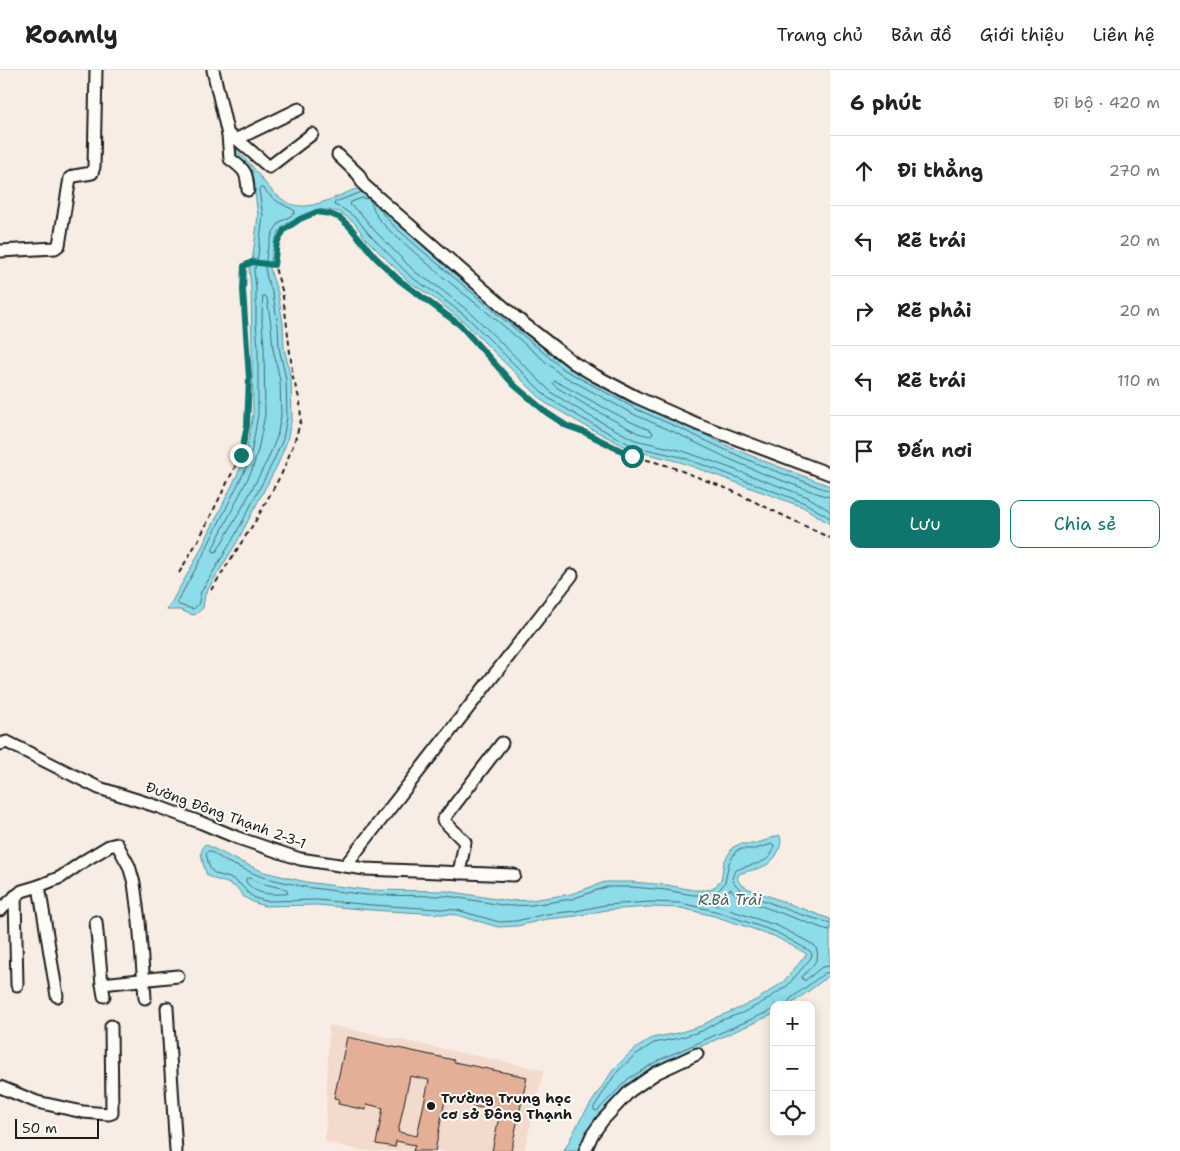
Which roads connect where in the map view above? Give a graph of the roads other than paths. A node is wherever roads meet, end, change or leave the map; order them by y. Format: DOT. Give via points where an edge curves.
graph roads {
  1 [pos="96,70"];
  2 [pos="213,70"];
  3 [pos="299,109"];
  4 [pos="312,134"];
  5 [pos="232,137"];
  6 [pos="338,155"];
  7 [pos="248,190"];
  8 [pos="0,251"];
  9 [pos="830,474"];
  10 [pos="572,575"];
  11 [pos="502,743"];
  12 [pos="0,744"];
  13 [pos="345,866"];
  14 [pos="459,873"];
  15 [pos="514,876"];
  16 [pos="39,886"];
  17 [pos="15,896"];
  18 [pos="2,904"];
  19 [pos="96,922"];
  20 [pos="178,976"];
  21 [pos="144,980"];
  22 [pos="102,984"];
  23 [pos="16,985"];
  24 [pos="58,996"];
  25 [pos="104,996"];
  26 [pos="145,998"];
  27 [pos="167,1008"];
  28 [pos="111,1026"];
  29 [pos="697,1054"];
  30 [pos="0,1087"];
  31 [pos="176,1151"];
  32 [pos="585,1151"];
  1 -- 8 [label="street" via="94,167 92,173 70,178 59,245 55,248"];
  2 -- 5 [label="street"];
  3 -- 5 [label="street"];
  4 -- 5 [label="street" via="270,167"];
  5 -- 7 [label="street" via="230,159 244,170"];
  6 -- 9 [label="street" via="359,175 363,184 514,316 574,363 636,397 697,424"];
  10 -- 13 [label="street"];
  11 -- 14 [label="street" via="442,820 465,842"];
  12 -- 13 [label="street, Đường Đông Thạnh 2-3-1" via="7,742 99,788 238,838 300,859"];
  13 -- 14 [label="street, Đường Đông Thạnh 2-3-1"];
  14 -- 15 [label="street, Đường Đông Thạnh 2-3-1"];
  16 -- 17 [label="street"];
  16 -- 21 [label="street" via="61,877 117,844 134,883"];
  16 -- 24 [label="street"];
  17 -- 18 [label="street"];
  17 -- 23 [label="street"];
  19 -- 22 [label="street"];
  20 -- 21 [label="street"];
  21 -- 22 [label="street"];
  21 -- 26 [label="street"];
  22 -- 25 [label="street"];
  27 -- 31 [label="street"];
  28 -- 30 [label="street" via="112,1113 83,1112 37,1102"];
  29 -- 32 [label="street" via="656,1073 630,1091 602,1121"];
}
